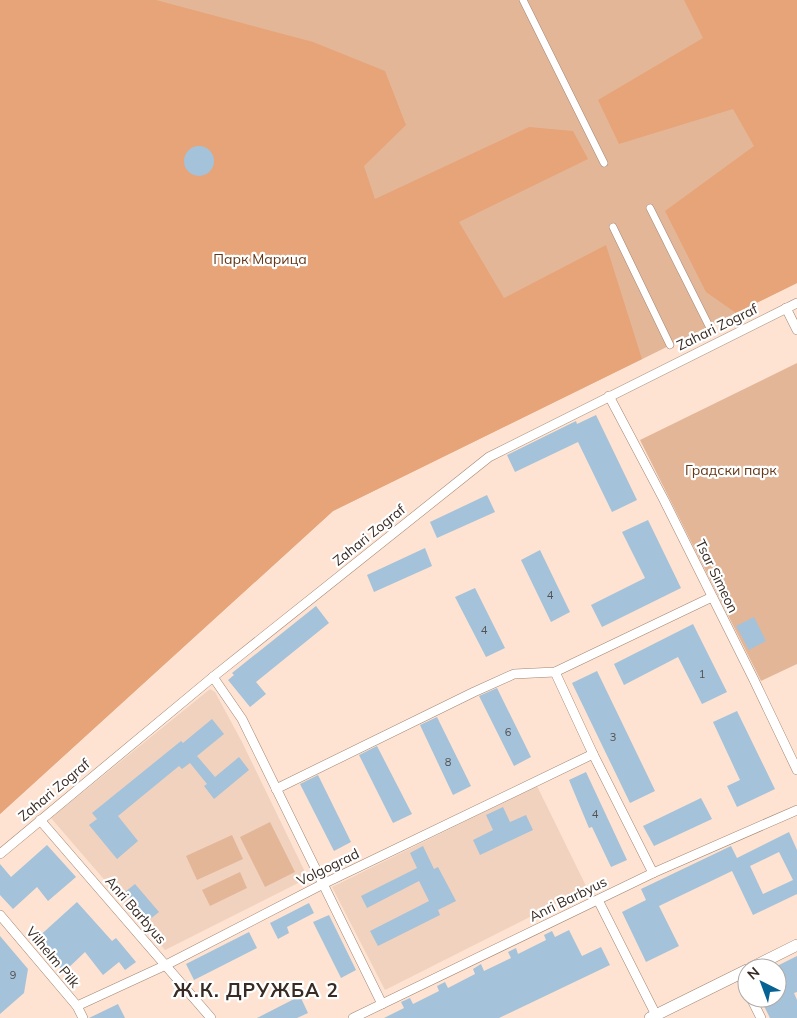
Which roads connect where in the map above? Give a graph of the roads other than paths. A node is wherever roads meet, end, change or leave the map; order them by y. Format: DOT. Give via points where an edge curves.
graph roads {
  1 [pos="523,0"];
  2 [pos="604,163"];
  3 [pos="650,208"];
  4 [pos="612,227"];
  5 [pos="797,302"];
  6 [pos="786,308"];
  7 [pos="709,326"];
  8 [pos="797,330"];
  9 [pos="670,346"];
  10 [pos="609,396"];
  11 [pos="712,597"];
  12 [pos="555,672"];
  13 [pos="213,677"];
  14 [pos="593,754"];
  15 [pos="797,770"];
  16 [pos="276,789"];
  17 [pos="797,810"];
  18 [pos="40,820"];
  19 [pos="0,854"];
  20 [pos="653,873"];
  21 [pos="323,884"];
  22 [pos="598,900"];
  23 [pos="0,915"];
  24 [pos="797,945"];
  25 [pos="771,958"];
  26 [pos="166,965"];
  27 [pos="737,975"];
  28 [pos="382,1004"];
  29 [pos="77,1006"];
  30 [pos="653,1016"];
  31 [pos="83,1018"];
  32 [pos="211,1018"];
  33 [pos="353,1018"];
  1 -- 2 [label="street"];
  3 -- 7 [label="street"];
  4 -- 9 [label="street"];
  5 -- 6 [label="street, Zahari Zograf"];
  6 -- 8 [label="street"];
  6 -- 10 [label="street, Zahari Zograf"];
  10 -- 11 [label="street, Tsar Simeon"];
  10 -- 13 [label="street, Zahari Zograf" via="489,457"];
  11 -- 12 [label="street"];
  11 -- 15 [label="street, Tsar Simeon"];
  12 -- 14 [label="street"];
  12 -- 16 [label="street" via="514,674"];
  13 -- 16 [label="street" via="242,719"];
  13 -- 18 [label="street, Zahari Zograf"];
  14 -- 20 [label="street"];
  14 -- 21 [label="street, Volgograd"];
  16 -- 21 [label="street"];
  17 -- 20 [label="street, Anri Barbyus"];
  18 -- 19 [label="street, Zahari Zograf"];
  18 -- 26 [label="street, Anri Barbyus"];
  20 -- 22 [label="street, Anri Barbyus"];
  21 -- 26 [label="street, Volgograd"];
  21 -- 28 [label="street"];
  22 -- 28 [label="street, Anri Barbyus"];
  22 -- 30 [label="street"];
  23 -- 29 [label="street, Vilhelm Pilk"];
  24 -- 25 [label="street"];
  26 -- 29 [label="street, Volgograd"];
  26 -- 32 [label="street, Anri Barbyus"];
  27 -- 30 [label="street"];
  28 -- 33 [label="street, Anri Barbyus"];
  29 -- 31 [label="street, Vilhelm Pilk"];
}
